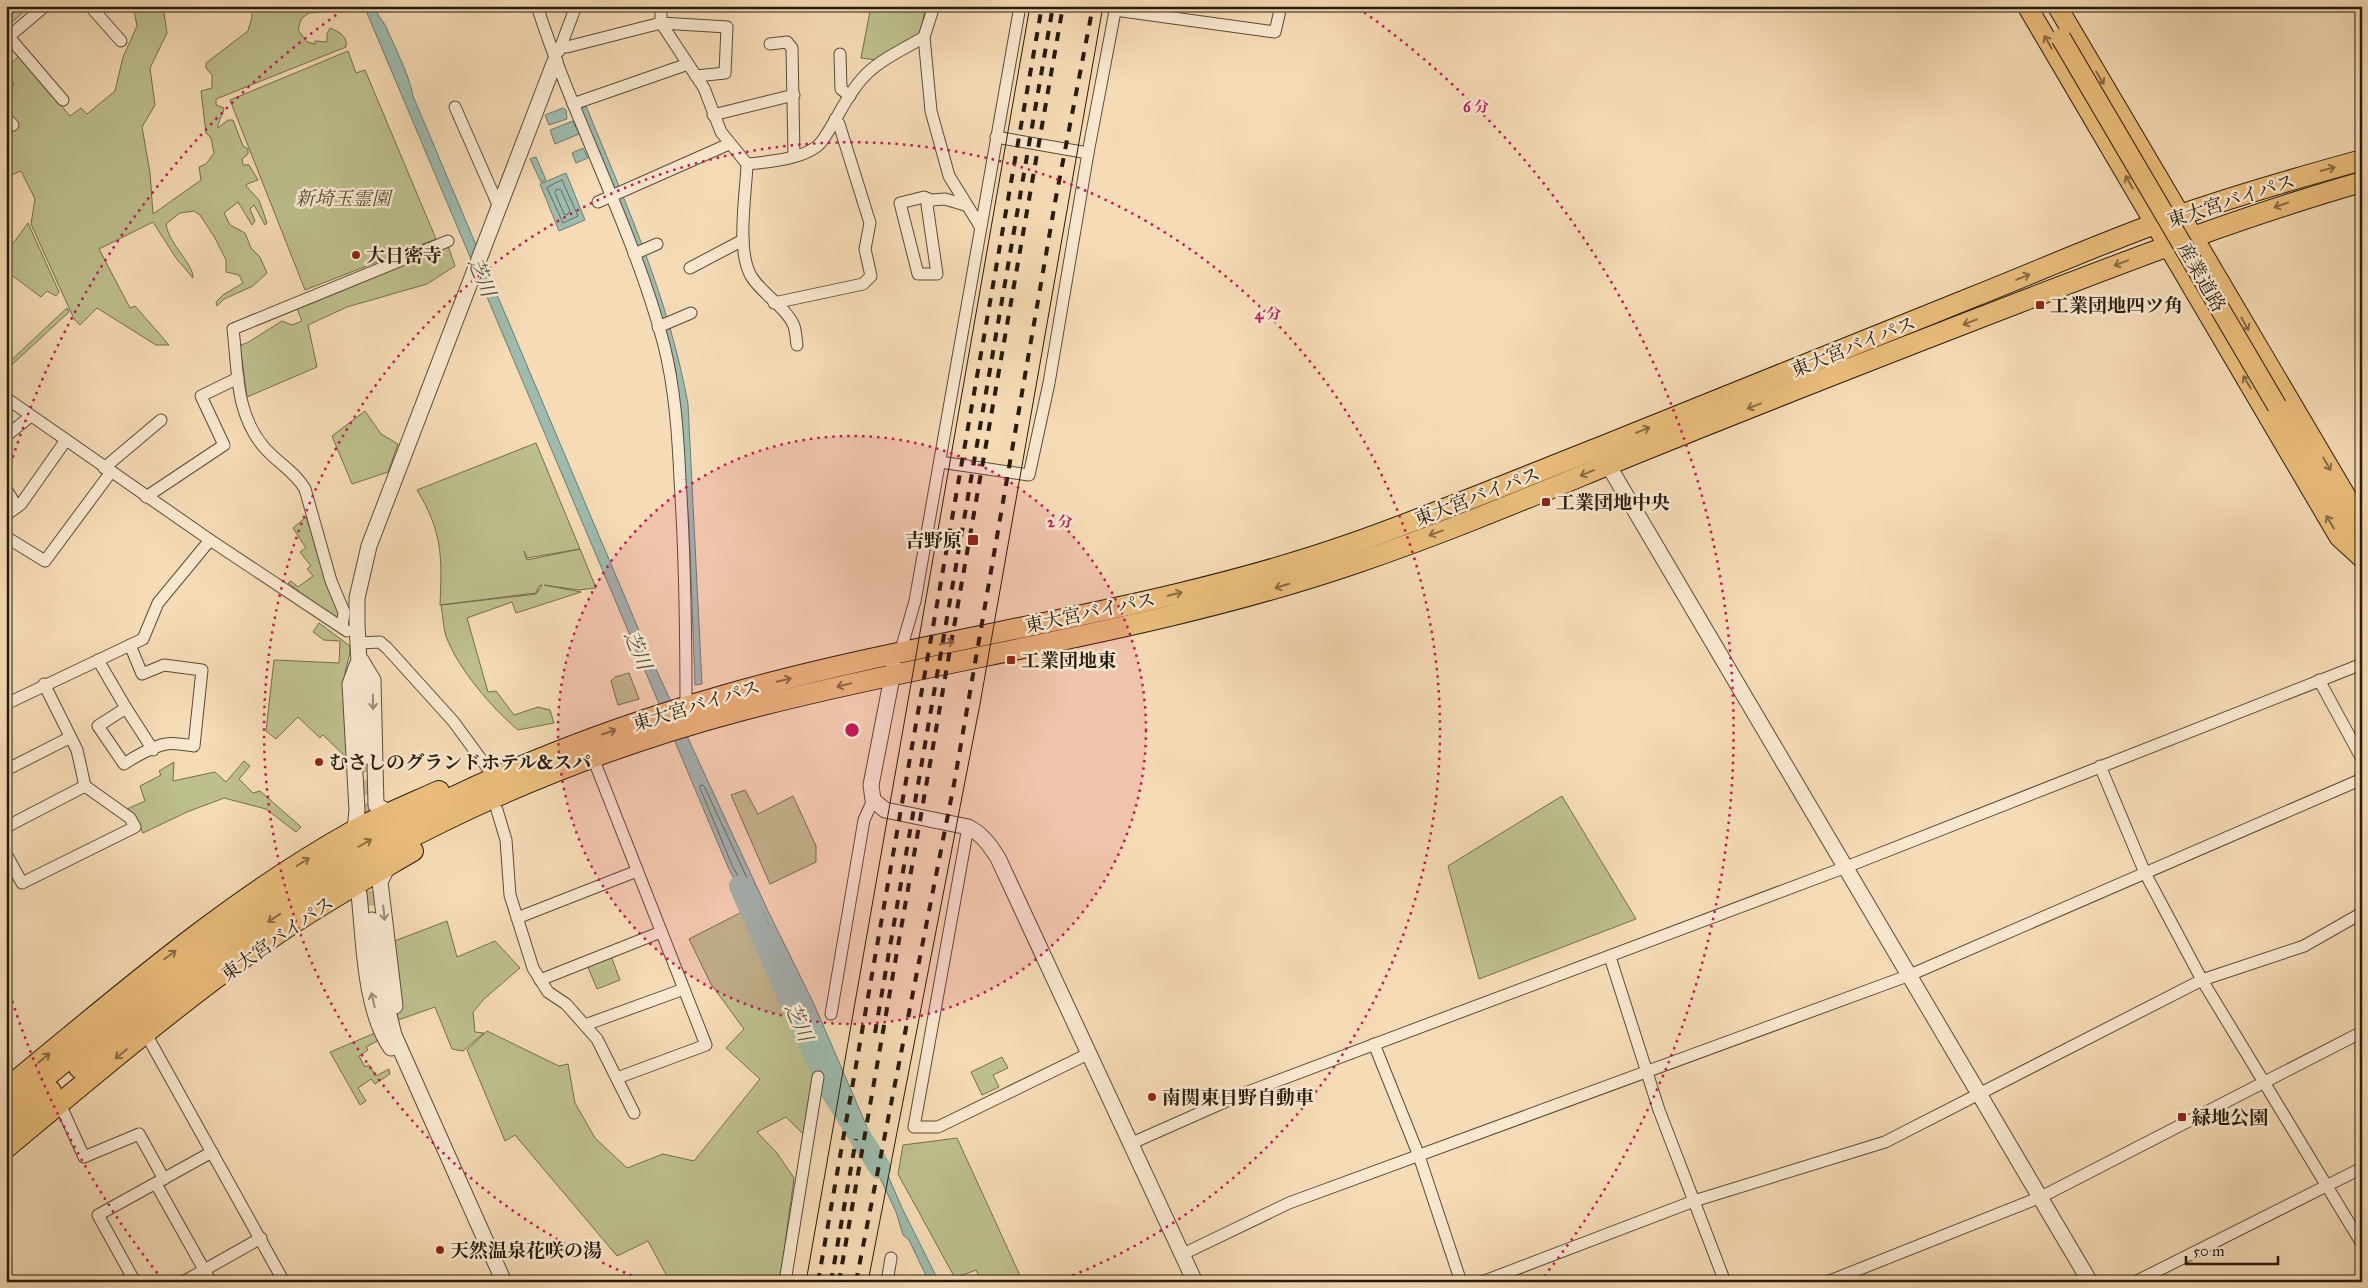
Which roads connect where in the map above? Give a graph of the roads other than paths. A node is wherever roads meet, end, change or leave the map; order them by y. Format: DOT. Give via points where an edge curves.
graph roads {
  1 [pos="44,6"];
  2 [pos="90,6"];
  3 [pos="537,6"];
  4 [pos="576,6"];
  5 [pos="662,6"];
  6 [pos="934,6"];
  7 [pos="1020,6"];
  8 [pos="1281,6"];
  9 [pos="2027,6"];
  10 [pos="2042,6"];
  11 [pos="2057,6"];
  12 [pos="1116,8"];
  13 [pos="662,23"];
  14 [pos="8,38"];
  15 [pos="924,38"];
  16 [pos="121,41"];
  17 [pos="770,44"];
  18 [pos="561,46"];
  19 [pos="840,54"];
  20 [pos="556,61"];
  21 [pos="688,64"];
  22 [pos="696,76"];
  23 [pos="794,95"];
  24 [pos="850,96"];
  25 [pos="63,100"];
  26 [pos="573,104"];
  27 [pos="455,107"];
  28 [pos="713,115"];
  29 [pos="6,118"];
  30 [pos="835,119"];
  31 [pos="6,127"];
  32 [pos="996,137"];
  33 [pos="730,144"];
  34 [pos="1088,153"];
  35 [pos="794,156"];
  36 [pos="2362,160"];
  37 [pos="747,164"];
  38 [pos="2362,182"];
  39 [pos="612,197"];
  40 [pos="931,200"];
  41 [pos="598,202"];
  42 [pos="965,205"];
  43 [pos="498,207"];
  44 [pos="2181,214"];
  45 [pos="2154,225"];
  46 [pos="980,226"];
  47 [pos="2194,236"];
  48 [pos="743,240"];
  49 [pos="448,241"];
  50 [pos="654,246"];
  51 [pos="2167,246"];
  52 [pos="634,253"];
  53 [pos="690,268"];
  54 [pos="774,303"];
  55 [pos="691,314"];
  56 [pos="658,327"];
  57 [pos="797,345"];
  58 [pos="238,378"];
  59 [pos="6,398"];
  60 [pos="31,416"];
  61 [pos="160,420"];
  62 [pos="6,436"];
  63 [pos="66,440"];
  64 [pos="1598,448"];
  65 [pos="940,462"];
  66 [pos="1608,465"];
  67 [pos="108,470"];
  68 [pos="6,489"];
  69 [pos="146,496"];
  70 [pos="17,507"];
  71 [pos="6,515"];
  72 [pos="2362,523"];
  73 [pos="6,537"];
  74 [pos="210,540"];
  75 [pos="2362,548"];
  76 [pos="2362,558"];
  77 [pos="342,628"];
  78 [pos="130,645"];
  79 [pos="358,645"];
  80 [pos="900,653"];
  81 [pos="98,660"];
  82 [pos="2362,664"];
  83 [pos="891,674"];
  84 [pos="2319,680"];
  85 [pos="44,684"];
  86 [pos="6,704"];
  87 [pos="126,708"];
  88 [pos="691,715"];
  89 [pos="654,726"];
  90 [pos="69,738"];
  91 [pos="153,750"];
  92 [pos="364,756"];
  93 [pos="569,756"];
  94 [pos="593,758"];
  95 [pos="2362,759"];
  96 [pos="2100,766"];
  97 [pos="6,770"];
  98 [pos="488,770"];
  99 [pos="2362,779"];
  100 [pos="85,786"];
  101 [pos="873,800"];
  102 [pos="498,810"];
  103 [pos="390,813"];
  104 [pos="6,827"];
  105 [pos="968,827"];
  106 [pos="355,830"];
  107 [pos="7,856"];
  108 [pos="388,866"];
  109 [pos="1846,867"];
  110 [pos="637,871"];
  111 [pos="2145,873"];
  112 [pos="350,887"];
  113 [pos="2362,913"];
  114 [pos="517,918"];
  115 [pos="372,920"];
  116 [pos="661,932"];
  117 [pos="1610,957"];
  118 [pos="1910,975"];
  119 [pos="540,980"];
  120 [pos="2202,980"];
  121 [pos="684,989"];
  122 [pos="831,1014"];
  123 [pos="585,1025"];
  124 [pos="2362,1032"];
  125 [pos="146,1034"];
  126 [pos="1374,1044"];
  127 [pos="1090,1053"];
  128 [pos="1647,1073"];
  129 [pos="818,1076"];
  130 [pos="616,1078"];
  131 [pos="2266,1082"];
  132 [pos="6,1089"];
  133 [pos="418,1089"];
  134 [pos="1980,1092"];
  135 [pos="60,1104"];
  136 [pos="6,1109"];
  137 [pos="634,1113"];
  138 [pos="6,1128"];
  139 [pos="1132,1143"];
  140 [pos="6,1148"];
  141 [pos="212,1152"];
  142 [pos="1419,1156"];
  143 [pos="2362,1168"];
  144 [pos="160,1182"];
  145 [pos="2326,1185"];
  146 [pos="2041,1198"];
  147 [pos="1694,1201"];
  148 [pos="261,1238"];
  149 [pos="2362,1244"];
  150 [pos="1183,1254"];
  151 [pos="891,1258"];
  152 [pos="204,1270"];
  153 [pos="135,1282"];
  154 [pos="183,1282"];
  155 [pos="212,1282"];
  156 [pos="284,1282"];
  157 [pos="504,1282"];
  158 [pos="785,1282"];
  159 [pos="887,1282"];
  160 [pos="1196,1282"];
  161 [pos="1461,1282"];
  162 [pos="1482,1282"];
  163 [pos="1725,1282"];
  164 [pos="1828,1282"];
  165 [pos="2090,1282"];
  166 [pos="2134,1282"];
  1 -- 14 [label="street"];
  2 -- 16 [label="street"];
  3 -- 20 [label="street"];
  4 -- 18 [label="street"];
  5 -- 13 [label="street"];
  6 -- 15 [label="street"];
  7 -- 32 [label="street"];
  8 -- 12 [label="street" via="1275,32"];
  45 -- 9 [label="main road, one-way"];
  10 -- 75 [label="main road, 産業道路, bridge"];
  11 -- 44 [label="main road, one-way"];
  12 -- 34 [label="street"];
  13 -- 18 [label="street"];
  13 -- 21 [label="street"];
  13 -- 22 [label="street" via="727,27 725,73"];
  14 -- 25 [label="street"];
  15 -- 24 [label="street" via="880,63 861,79"];
  15 -- 42 [label="street" via="931,112 950,176"];
  17 -- 23 [label="street" via="786,42 792,48"];
  18 -- 20 [label="street"];
  19 -- 24 [label="street" via="841,89"];
  20 -- 26 [label="street"];
  20 -- 43 [label="street"];
  21 -- 22 [label="street"];
  21 -- 26 [label="street"];
  22 -- 28 [label="street" via="704,88"];
  23 -- 28 [label="street"];
  23 -- 35 [label="street"];
  24 -- 30 [label="street"];
  26 -- 39 [label="street"];
  27 -- 43 [label="street"];
  28 -- 33 [label="street"];
  29 -- 31 [label="street" via="13,125"];
  30 -- 35 [label="street" via="821,143"];
  30 -- 54 [label="street" via="870,223 865,249 871,276 863,284"];
  32 -- 34 [label="street"];
  32 -- 46 [label="street"];
  33 -- 37 [label="street"];
  33 -- 39 [label="street"];
  34 -- 65 [label="street" via="1049,383 1029,475"];
  35 -- 37 [label="street"];
  44 -- 36 [label="highway, 東大宮バイパス, one-way"];
  37 -- 48 [label="street"];
  38 -- 47 [label="highway, 東大宮バイパス, one-way"];
  39 -- 41 [label="street"];
  39 -- 52 [label="street"];
  40 -- 40 [label="street" via="927,205 937,274 918,274 900,203 924,197"];
  40 -- 42 [label="street" via="945,199"];
  42 -- 46 [label="street"];
  43 -- 79 [label="street" via="369,546 357,598"];
  44 -- 45 [label="highway, 東大宮バイパス"];
  44 -- 47 [label="main road"];
  45 -- 51 [label="main road"];
  64 -- 45 [label="highway, 東大宮バイパス, one-way"];
  46 -- 65 [label="street"];
  47 -- 51 [label="highway, 東大宮バイパス"];
  47 -- 72 [label="main road, one-way"];
  48 -- 53 [label="street"];
  48 -- 54 [label="street" via="750,274"];
  49 -- 58 [label="street" via="233,329"];
  50 -- 52 [label="street"];
  51 -- 66 [label="highway, 東大宮バイパス, one-way"];
  76 -- 51 [label="main road, one-way" via="2339,537"];
  52 -- 56 [label="street"];
  54 -- 57 [label="street" via="794,326"];
  55 -- 56 [label="street"];
  56 -- 88 [label="street" via="674,394 680,454"];
  58 -- 69 [label="street" via="200,396 224,445"];
  58 -- 77 [label="street" via="245,416 253,432 274,458 299,478 305,489 331,581 344,612"];
  59 -- 60 [label="street"];
  60 -- 62 [label="street"];
  60 -- 63 [label="street"];
  61 -- 67 [label="street"];
  63 -- 67 [label="street"];
  63 -- 70 [label="street"];
  64 -- 66 [label="street"];
  80 -- 64 [label="highway, 東大宮バイパス, one-way" via="1257,573 1347,545"];
  65 -- 80 [label="street" via="915,601"];
  66 -- 83 [label="highway, 東大宮バイパス, one-way" via="1502,509 1262,592 1170,615"];
  66 -- 109 [label="street"];
  67 -- 69 [label="street"];
  67 -- 73 [label="street" via="45,561"];
  68 -- 70 [label="street"];
  69 -- 74 [label="street"];
  70 -- 71 [label="street"];
  74 -- 77 [label="street"];
  74 -- 78 [label="street" via="158,603 143,639"];
  77 -- 79 [label="street"];
  78 -- 81 [label="street"];
  78 -- 91 [label="street" via="142,674 164,665 202,670 194,746 166,744"];
  79 -- 92 [label="street"];
  79 -- 98 [label="street" via="380,642 387,648 453,720"];
  79 -- 103 [label="street, one-way" via="373,680 376,805"];
  79 -- 106 [label="street" via="350,684 357,810"];
  80 -- 83 [label="street"];
  88 -- 80 [label="highway, 東大宮バイパス, one-way" via="730,693"];
  81 -- 85 [label="street"];
  81 -- 87 [label="street"];
  82 -- 84 [label="street"];
  83 -- 88 [label="highway, 東大宮バイパス, one-way"];
  83 -- 101 [label="street" via="871,785"];
  84 -- 95 [label="street"];
  84 -- 96 [label="street"];
  85 -- 86 [label="street"];
  85 -- 90 [label="street"];
  87 -- 91 [label="street"];
  87 -- 91 [label="street" via="98,726 124,764 142,752"];
  88 -- 89 [label="highway, 東大宮バイパス"];
  93 -- 89 [label="highway, 東大宮バイパス, one-way"];
  89 -- 94 [label="highway, 東大宮バイパス"];
  90 -- 97 [label="street"];
  90 -- 100 [label="street" via="77,750"];
  93 -- 94 [label="highway, 東大宮バイパス"];
  93 -- 98 [label="highway, 東大宮バイパス"];
  93 -- 102 [label="highway, 東大宮バイパス" via="548,782"];
  136 -- 93 [label="highway, 東大宮バイパス, one-way" via="157,984 269,902 372,839 483,783"];
  93 -- 138 [label="highway, 東大宮バイパス, one-way" via="338,877 270,920 166,996"];
  94 -- 110 [label="street"];
  96 -- 109 [label="street"];
  96 -- 111 [label="street"];
  98 -- 103 [label="highway, 東大宮バイパス"];
  99 -- 111 [label="street"];
  100 -- 104 [label="street"];
  100 -- 107 [label="street" via="130,818 135,827 22,883"];
  101 -- 105 [label="street" via="885,810"];
  101 -- 122 [label="street" via="864,820"];
  102 -- 108 [label="highway, 東大宮バイパス"];
  102 -- 114 [label="street" via="506,840 510,895"];
  103 -- 106 [label="highway, 東大宮バイパス"];
  105 -- 127 [label="street" via="989,843 998,858"];
  105 -- 127 [label="street" via="914,1127 938,1127"];
  132 -- 106 [label="highway, 東大宮バイパス, one-way" via="147,971 252,894"];
  108 -- 112 [label="highway, 東大宮バイパス"];
  108 -- 133 [label="street, one-way" via="380,882 394,1001 399,1033"];
  109 -- 117 [label="street"];
  109 -- 118 [label="street"];
  110 -- 114 [label="street"];
  110 -- 116 [label="street"];
  111 -- 118 [label="street"];
  111 -- 120 [label="street"];
  112 -- 125 [label="highway, 東大宮バイパス" via="276,935"];
  133 -- 112 [label="street, one-way" via="388,1045 380,1025 371,991 359,894"];
  113 -- 120 [label="street" via="2304,946"];
  114 -- 119 [label="street"];
  115 -- 133 [label="street" via="387,1011"];
  116 -- 119 [label="street"];
  116 -- 121 [label="street"];
  117 -- 126 [label="street"];
  117 -- 128 [label="street"];
  118 -- 128 [label="street"];
  118 -- 134 [label="street"];
  119 -- 123 [label="street" via="548,992 566,1004"];
  120 -- 131 [label="street"];
  120 -- 134 [label="street"];
  121 -- 123 [label="street"];
  121 -- 130 [label="street" via="706,1045"];
  123 -- 130 [label="street" via="597,1040"];
  124 -- 131 [label="street"];
  125 -- 135 [label="highway, 東大宮バイパス, one-way"];
  125 -- 141 [label="street"];
  126 -- 139 [label="street" via="1245,1093"];
  126 -- 142 [label="street"];
  127 -- 139 [label="street"];
  128 -- 142 [label="street"];
  128 -- 147 [label="street"];
  129 -- 158 [label="street"];
  130 -- 137 [label="street"];
  131 -- 145 [label="street"];
  131 -- 146 [label="street"];
  133 -- 157 [label="street"];
  134 -- 146 [label="street"];
  134 -- 147 [label="street" via="1885,1142"];
  135 -- 140 [label="highway, 東大宮バイパス"];
  135 -- 144 [label="street" via="84,1157 139,1134"];
  139 -- 150 [label="street"];
  141 -- 144 [label="street"];
  141 -- 148 [label="street"];
  142 -- 150 [label="street" via="1289,1203"];
  142 -- 161 [label="street"];
  143 -- 145 [label="street"];
  144 -- 152 [label="street"];
  144 -- 153 [label="street" via="98,1215"];
  145 -- 149 [label="street"];
  145 -- 166 [label="street"];
  146 -- 164 [label="street"];
  146 -- 165 [label="street"];
  147 -- 162 [label="street"];
  147 -- 163 [label="street"];
  148 -- 152 [label="street"];
  148 -- 156 [label="street"];
  150 -- 160 [label="street"];
  151 -- 159 [label="street"];
  152 -- 154 [label="street"];
  152 -- 155 [label="street"];
}
